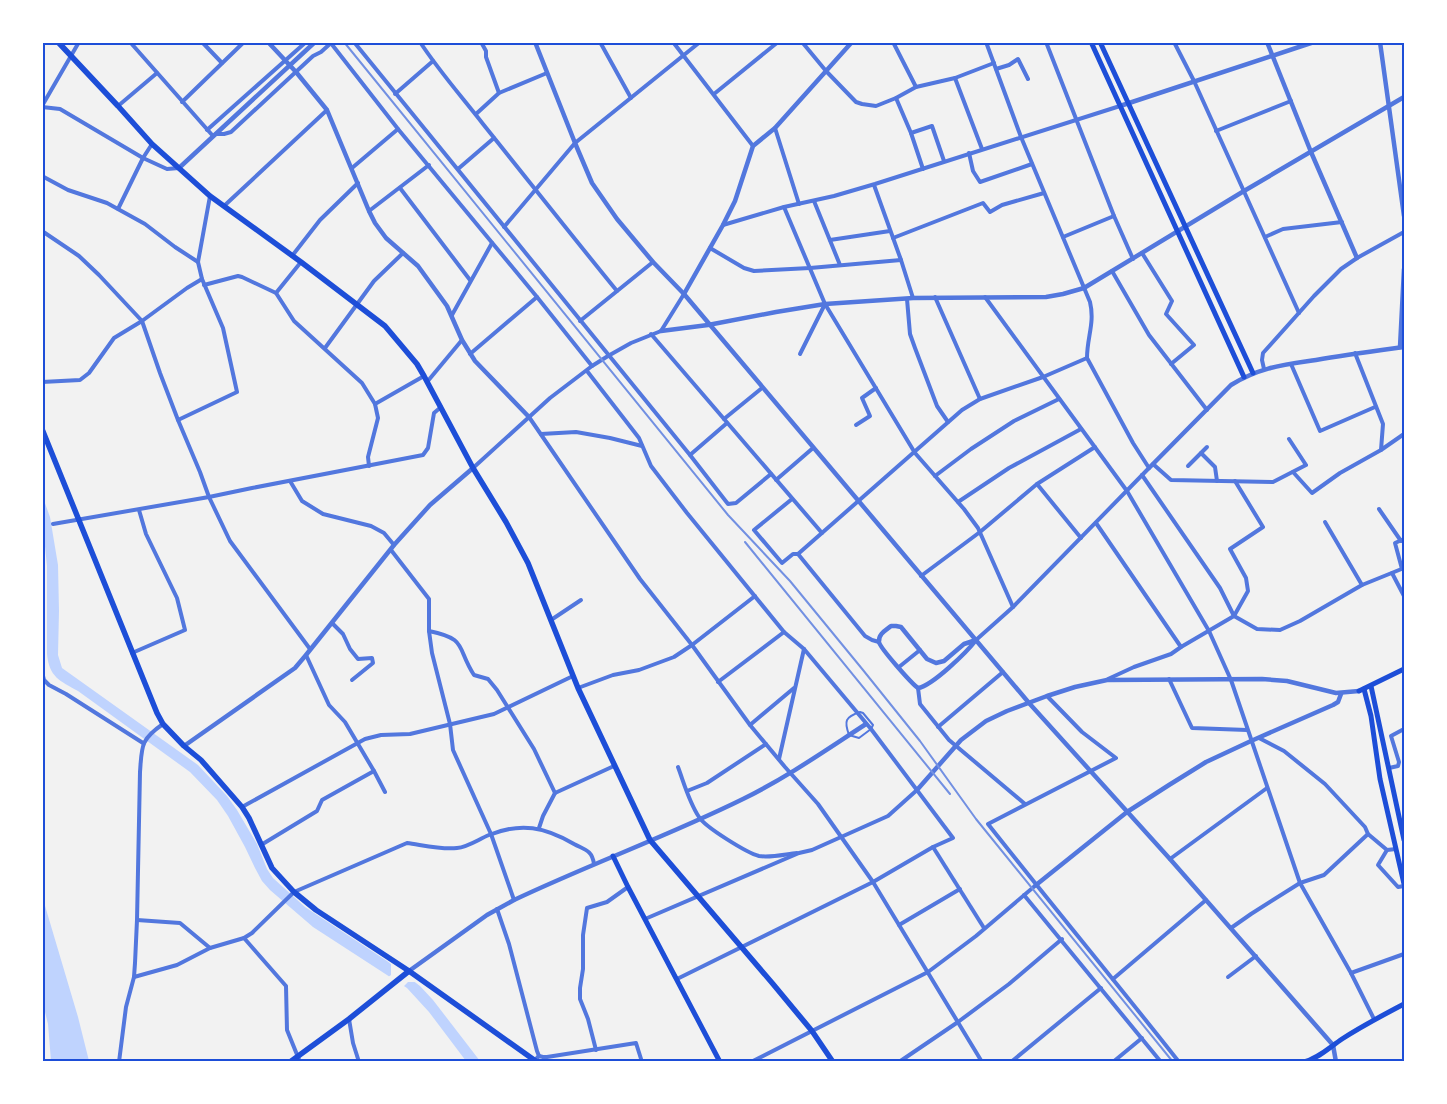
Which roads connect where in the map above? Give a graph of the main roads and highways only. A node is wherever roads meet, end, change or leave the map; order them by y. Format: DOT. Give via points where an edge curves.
graph roads {
  1 [pos="58,42"];
  2 [pos="1091,42"];
  3 [pos="1100,42"];
  4 [pos="1253,373"];
  5 [pos="1244,377"];
  6 [pos="42,429"];
  7 [pos="1404,670"];
  8 [pos="1371,686"];
  9 [pos="1404,833"];
  10 [pos="1404,840"];
  11 [pos="613,856"];
  12 [pos="1404,885"];
  13 [pos="408,972"];
  14 [pos="1404,1004"];
  15 [pos="299,1059"];
  16 [pos="537,1059"];
  17 [pos="1307,1061"];
  18 [pos="290,1062"];
  19 [pos="720,1062"];
  20 [pos="833,1062"];
  1 -- 20 [label="main road" via="152,144 210,196 385,326 417,364 528,563 578,688 650,840 812,1031"];
  2 -- 5 [label="main road"];
  3 -- 4 [label="main road"];
  6 -- 13 [label="main road" via="163,724 201,760 242,807 272,868 293,892"];
  7 -- 8 [label="main road"];
  8 -- 9 [label="main road"];
  8 -- 12 [label="main road" via="1362,690 1371,716 1380,779"];
  9 -- 10 [label="main road"];
  11 -- 19 [label="main road"];
  13 -- 15 [label="main road"];
  13 -- 16 [label="main road"];
  14 -- 17 [label="main road"];
  15 -- 18 [label="main road"];
}
